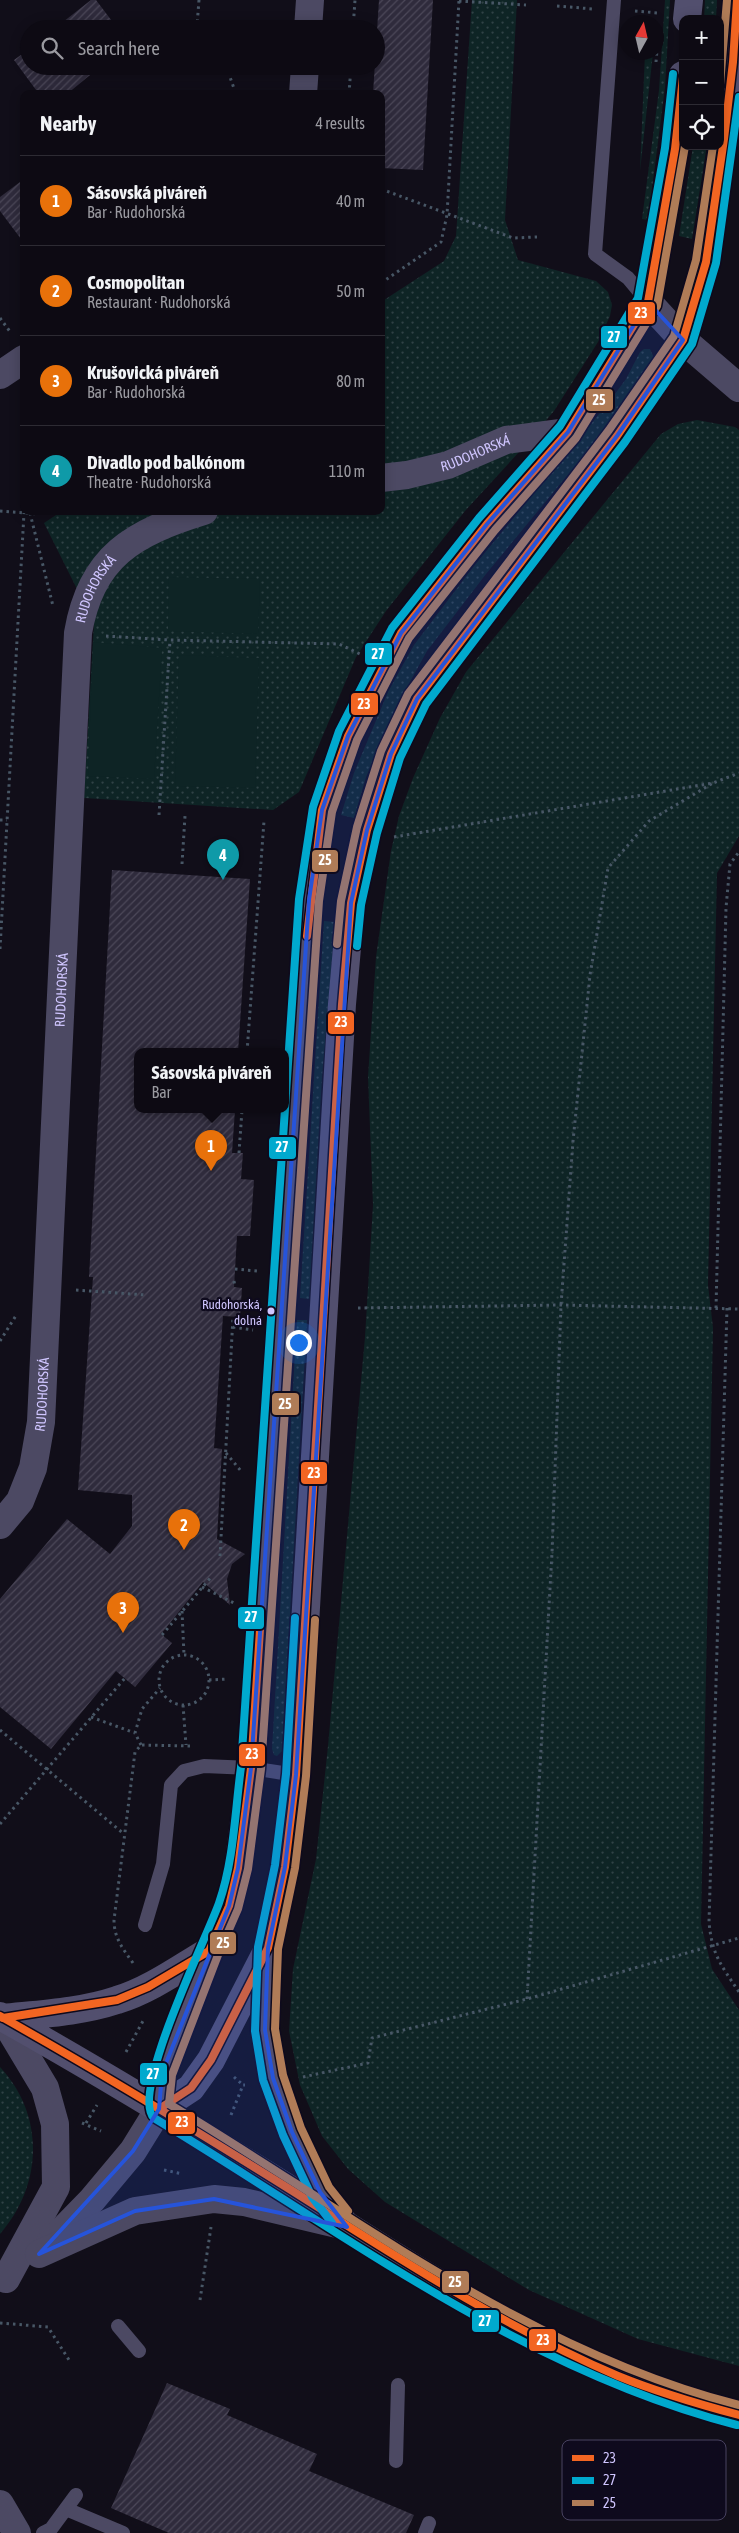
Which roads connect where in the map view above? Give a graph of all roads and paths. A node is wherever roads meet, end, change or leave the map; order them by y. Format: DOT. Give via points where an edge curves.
graph roads {
  1 [pos="199,0"];
  2 [pos="310,0"];
  3 [pos="355,0"];
  4 [pos="459,0"];
  5 [pos="614,0"];
  6 [pos="689,0"];
  7 [pos="737,0"];
  8 [pos="526,5"];
  9 [pos="557,6"];
  10 [pos="599,9"];
  11 [pos="629,11"];
  12 [pos="659,13"];
  13 [pos="687,15"];
  14 [pos="197,20"];
  15 [pos="309,20"];
  16 [pos="354,20"];
  17 [pos="229,75"];
  18 [pos="304,75"];
  19 [pos="350,75"];
  20 [pos="235,90"];
  21 [pos="303,90"];
  22 [pos="349,90"];
  23 [pos="680,105"];
  24 [pos="385,192"];
  25 [pos="447,215"];
  26 [pos="537,237"];
  27 [pos="385,280"];
  28 [pos="648,302"];
  29 [pos="683,340"];
  30 [pos="20,362"];
  31 [pos="0,375"];
  32 [pos="739,388"];
  33 [pos="568,432"];
  34 [pos="385,478"];
  35 [pos="0,511"];
  36 [pos="20,513"];
  37 [pos="24,515"];
  38 [pos="31,515"];
  39 [pos="193,515"];
  40 [pos="54,608"];
  41 [pos="132,638"];
  42 [pos="170,640"];
  43 [pos="363,656"];
  44 [pos="739,773"];
  45 [pos="713,783"];
  46 [pos="159,815"];
  47 [pos="185,816"];
  48 [pos="0,820"];
  49 [pos="7,820"];
  50 [pos="264,821"];
  51 [pos="387,838"];
  52 [pos="739,852"];
  53 [pos="182,864"];
  54 [pos="0,949"];
  55 [pos="247,1048"];
  56 [pos="242,1113"];
  57 [pos="239,1153"];
  58 [pos="235,1269"];
  59 [pos="258,1271"];
  60 [pos="234,1281"];
  61 [pos="235,1287"];
  62 [pos="48,1288"];
  63 [pos="146,1295"];
  64 [pos="561,1305"];
  65 [pos="358,1308"];
  66 [pos="716,1308"];
  67 [pos="727,1308"];
  68 [pos="739,1309"];
  69 [pos="233,1317"];
  70 [pos="232,1327"];
  71 [pos="254,1330"];
  72 [pos="226,1453"];
  73 [pos="246,1477"];
  74 [pos="0,1525"];
  75 [pos="220,1556"];
  76 [pos="212,1576"];
  77 [pos="202,1587"];
  78 [pos="238,1596"];
  79 [pos="182,1611"];
  80 [pos="162,1635"];
  81 [pos="184,1655"];
  82 [pos="125,1678"];
  83 [pos="233,1678"];
  84 [pos="209,1680"];
  85 [pos="160,1688"];
  86 [pos="183,1705"];
  87 [pos="91,1717"];
  88 [pos="0,1730"];
  89 [pos="135,1734"];
  90 [pos="141,1746"];
  91 [pos="186,1746"];
  92 [pos="194,1746"];
  93 [pos="46,1768"];
  94 [pos="251,1768"];
  95 [pos="296,1774"];
  96 [pos="0,1824"];
  97 [pos="125,1835"];
  98 [pos="145,1926"];
  99 [pos="739,1938"];
  100 [pos="712,1946"];
  101 [pos="268,1948"];
  102 [pos="209,1951"];
  103 [pos="135,1966"];
  104 [pos="739,1992"];
  105 [pos="527,1999"];
  106 [pos="147,2015"];
  107 [pos="2,2017"];
  108 [pos="126,2052"];
  109 [pos="301,2078"];
  110 [pos="252,2083"];
  111 [pos="97,2104"];
  112 [pos="159,2109"];
  113 [pos="231,2115"];
  114 [pos="86,2123"];
  115 [pos="212,2223"];
  116 [pos="348,2226"];
  117 [pos="39,2254"];
  118 [pos="3,2282"];
  119 [pos="200,2300"];
  120 [pos="0,2323"];
  121 [pos="118,2326"];
  122 [pos="139,2351"];
  123 [pos="70,2360"];
  124 [pos="398,2385"];
  125 [pos="739,2415"];
  126 [pos="396,2461"];
  127 [pos="76,2495"];
  128 [pos="0,2504"];
  129 [pos="66,2509"];
  130 [pos="16,2533"];
  131 [pos="43,2533"];
  132 [pos="123,2533"];
  1 -- 14 [label="path"];
  2 -- 15 [label="street"];
  3 -- 16 [label="path"];
  4 -- 8 [label="path"];
  4 -- 25 [label="path"];
  5 -- 28 [label="lane" via="594,254 628,278"];
  6 -- 13 [label="street"];
  7 -- 29 [label="street" via="724,139 706,262"];
  9 -- 10 [label="path"];
  11 -- 12 [label="path"];
  17 -- 20 [label="path"];
  18 -- 21 [label="street"];
  19 -- 22 [label="path"];
  23 -- 28 [label="street"];
  24 -- 25 [label="path"];
  25 -- 26 [label="path" via="513,238"];
  25 -- 27 [label="path" via="441,242"];
  28 -- 29 [label="street"];
  28 -- 33 [label="street"];
  29 -- 32 [label="street"];
  29 -- 95 [label="street" via="612,444 418,700 391,754 367,830 351,903 342,1004"];
  30 -- 31 [label="street"];
  33 -- 34 [label="street, RUDOHORSKÁ" via="506,440 448,465"];
  33 -- 94 [label="street" via="486,524 401,633 348,736 322,810 309,900"];
  35 -- 36 [label="path"];
  37 -- 49 [label="path"];
  38 -- 40 [label="path"];
  39 -- 62 [label="street, RUDOHORSKÁ" via="150,531 118,550 96,577 82,607 78,633"];
  41 -- 42 [label="path"];
  42 -- 43 [label="path" via="339,644"];
  42 -- 46 [label="path"];
  44 -- 45 [label="path"];
  45 -- 51 [label="path"];
  45 -- 64 [label="path" via="649,822 608,868 590,975"];
  47 -- 53 [label="path"];
  48 -- 49 [label="path"];
  49 -- 54 [label="path"];
  50 -- 55 [label="path"];
  52 -- 66 [label="path" via="730,864 726,908"];
  56 -- 57 [label="path"];
  58 -- 59 [label="path"];
  60 -- 61 [label="path"];
  62 -- 63 [label="path"];
  62 -- 74 [label="street, RUDOHORSKÁ" via="41,1422 33,1468 20,1501"];
  64 -- 65 [label="path"];
  64 -- 66 [label="path"];
  64 -- 105 [label="path" via="552,1554"];
  66 -- 67 [label="path"];
  67 -- 68 [label="path"];
  67 -- 100 [label="path" via="709,1922"];
  69 -- 70 [label="path"];
  70 -- 71 [label="path"];
  70 -- 72 [label="path"];
  72 -- 73 [label="path"];
  72 -- 75 [label="path"];
  76 -- 77 [label="path"];
  77 -- 78 [label="path" via="237,1604"];
  77 -- 79 [label="path"];
  79 -- 80 [label="path"];
  79 -- 81 [label="path"];
  81 -- 84 [label="path" via="195,1657 202,1663"];
  81 -- 85 [label="path" via="165,1663 158,1678"];
  82 -- 87 [label="path"];
  83 -- 84 [label="path"];
  84 -- 86 [label="path" via="199,1701"];
  85 -- 86 [label="path" via="168,1700"];
  85 -- 89 [label="path" via="142,1709"];
  86 -- 91 [label="path"];
  87 -- 89 [label="path"];
  87 -- 93 [label="path"];
  88 -- 93 [label="path"];
  89 -- 90 [label="path"];
  90 -- 91 [label="path"];
  90 -- 97 [label="path" via="135,1752"];
  91 -- 92 [label="path"];
  93 -- 96 [label="path"];
  93 -- 97 [label="path"];
  94 -- 95 [label="lane"];
  94 -- 98 [label="lane" via="204,1766 184,1771 172,1785 163,1864"];
  94 -- 102 [label="street" via="238,1868 229,1906"];
  95 -- 101 [label="street" via="286,1867"];
  97 -- 103 [label="path" via="114,1931"];
  99 -- 100 [label="path"];
  100 -- 104 [label="path" via="718,1962"];
  100 -- 105 [label="path"];
  101 -- 112 [label="street" via="211,2060 191,2088"];
  101 -- 116 [label="street" via="265,2030 273,2078 292,2132 320,2192"];
  102 -- 107 [label="street" via="148,1987 117,2000"];
  102 -- 112 [label="street" via="162,2073"];
  105 -- 109 [label="path" via="372,2038 368,2063"];
  106 -- 108 [label="path"];
  107 -- 112 [label="street"];
  107 -- 118 [label="street" via="45,2088 55,2124 56,2187"];
  110 -- 113 [label="path" via="243,2086"];
  111 -- 114 [label="path"];
  112 -- 116 [label="street"];
  112 -- 117 [label="street" via="133,2151 92,2200"];
  115 -- 119 [label="path"];
  116 -- 117 [label="street" via="244,2202 214,2199 135,2211"];
  116 -- 125 [label="street" via="421,2272 531,2334 662,2391"];
  117 -- 118 [label="street"];
  120 -- 123 [label="path" via="48,2327"];
  121 -- 122 [label="lane"];
  124 -- 126 [label="lane"];
  127 -- 129 [label="lane"];
  128 -- 130 [label="street"];
  129 -- 131 [label="lane" via="51,2529"];
  129 -- 132 [label="lane"];
}
